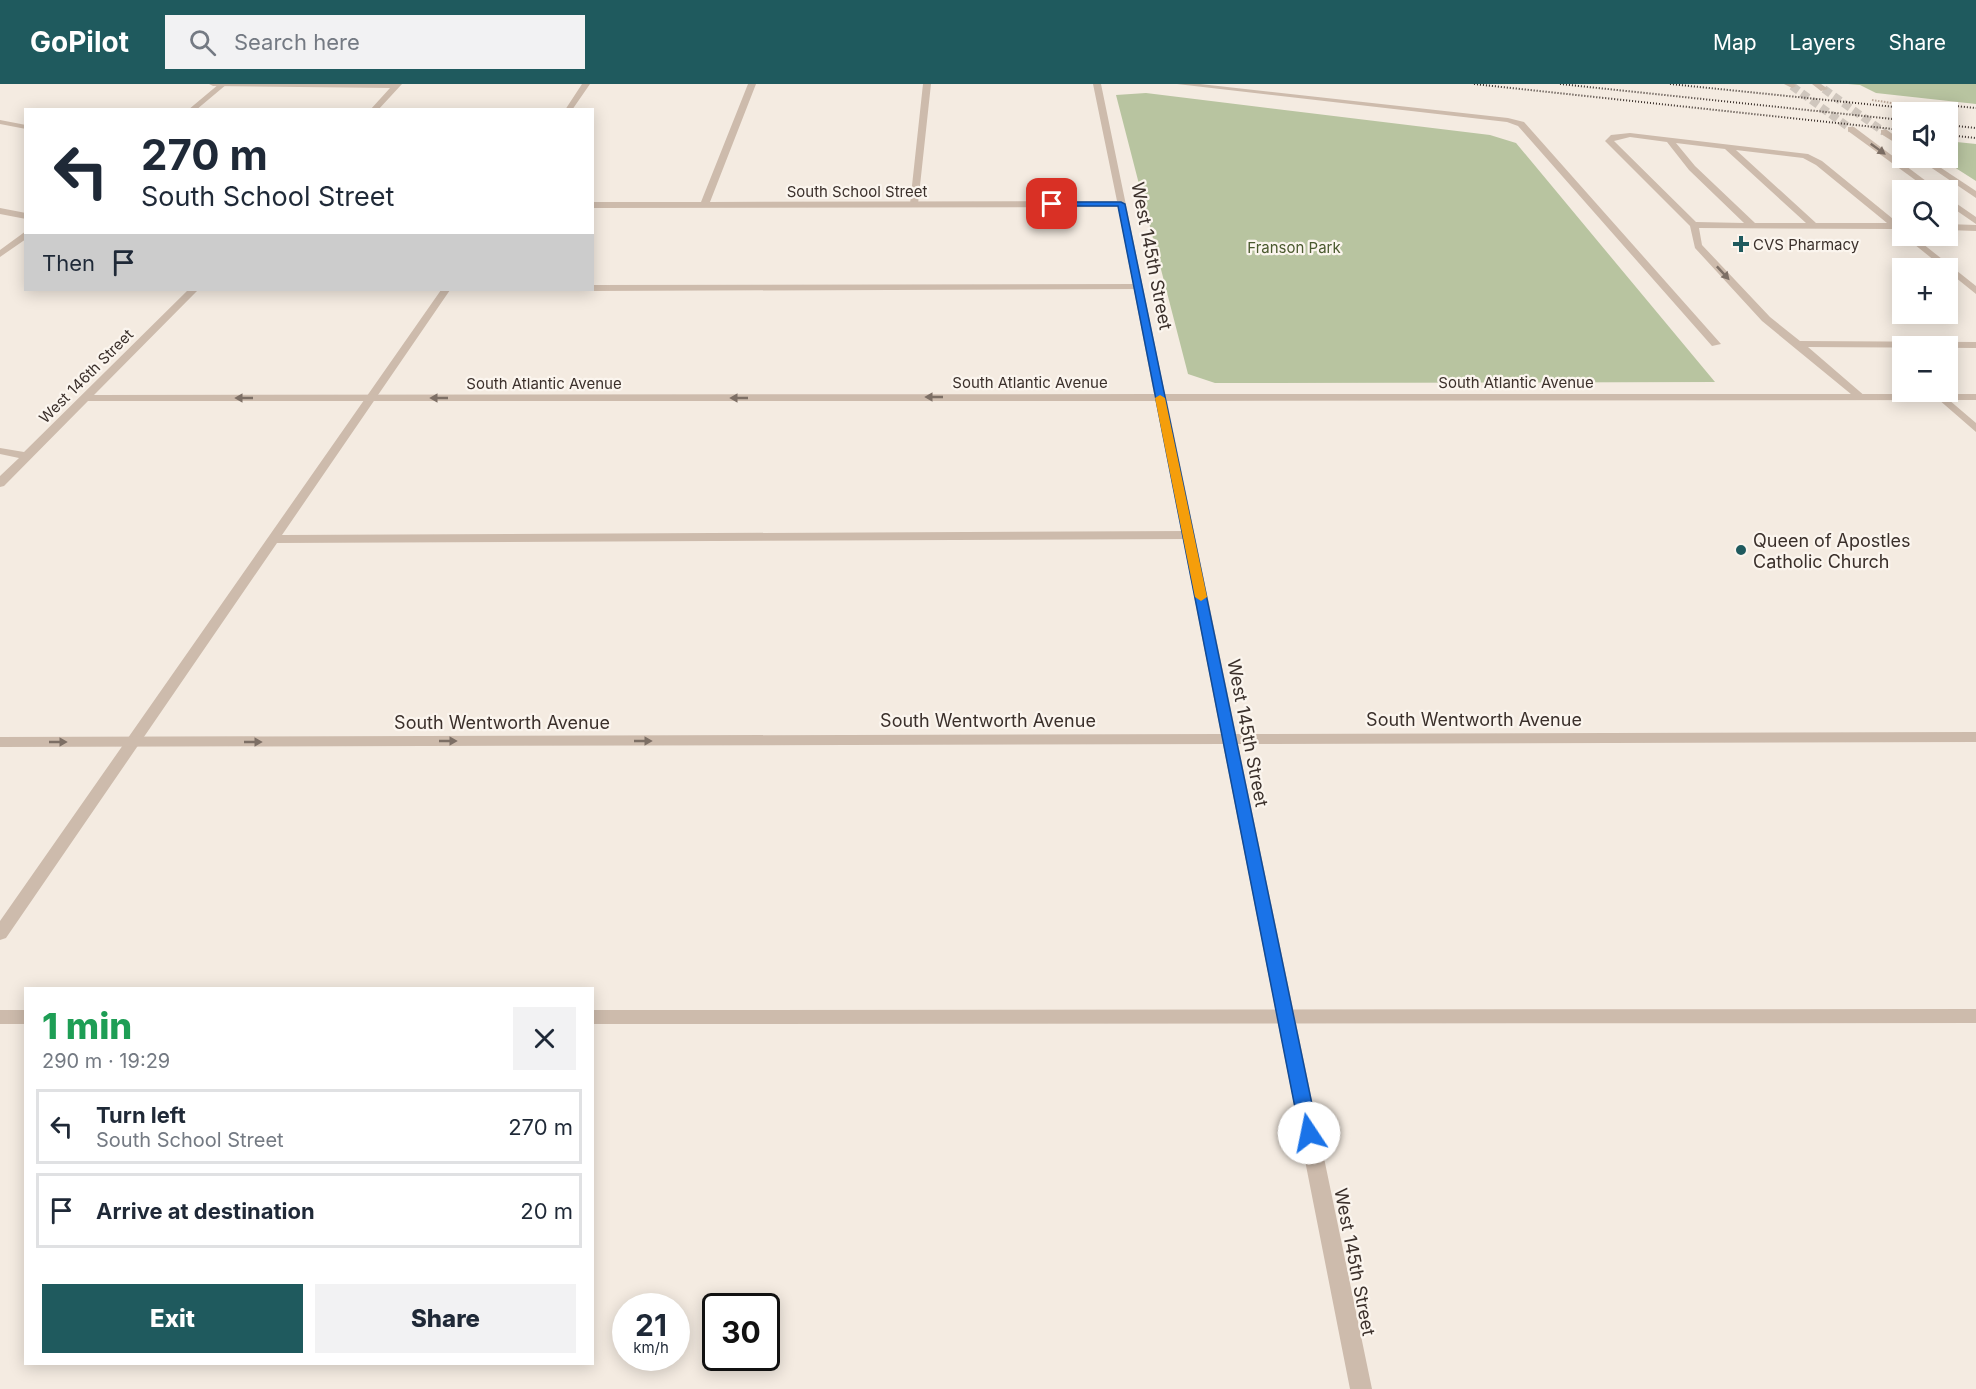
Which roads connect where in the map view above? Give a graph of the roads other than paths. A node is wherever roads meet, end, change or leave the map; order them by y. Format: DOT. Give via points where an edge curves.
graph roads {
  1 [pos="213,84"];
  2 [pos="223,84"];
  3 [pos="586,84"];
  4 [pos="752,84"];
  5 [pos="927,84"];
  6 [pos="1097,84"];
  7 [pos="1181,84"];
  8 [pos="1816,84"];
  9 [pos="398,85"];
  10 [pos="1824,89"];
  11 [pos="193,108"];
  12 [pos="375,108"];
  13 [pos="569,108"];
  14 [pos="0,122"];
  15 [pos="24,127"];
  16 [pos="1851,129"];
  17 [pos="1884,132"];
  18 [pos="1892,138"];
  19 [pos="1670,140"];
  20 [pos="1727,146"];
  21 [pos="1936,168"];
  22 [pos="1920,180"];
  23 [pos="1976,195"];
  24 [pos="594,204"];
  25 [pos="705,204"];
  26 [pos="914,204"];
  27 [pos="1121,204"];
  28 [pos="1958,208"];
  29 [pos="0,211"];
  30 [pos="24,216"];
  31 [pos="1976,221"];
  32 [pos="1892,222"];
  33 [pos="1694,225"];
  34 [pos="1752,225"];
  35 [pos="1813,225"];
  36 [pos="1958,227"];
  37 [pos="1892,228"];
  38 [pos="1976,228"];
  39 [pos="24,236"];
  40 [pos="1920,246"];
  41 [pos="0,254"];
  42 [pos="1138,287"];
  43 [pos="594,288"];
  44 [pos="192,291"];
  45 [pos="444,291"];
  46 [pos="1976,291"];
  47 [pos="1716,344"];
  48 [pos="1798,344"];
  49 [pos="1976,345"];
  50 [pos="1160,397"];
  51 [pos="1861,397"];
  52 [pos="1892,397"];
  53 [pos="1958,397"];
  54 [pos="1976,397"];
  55 [pos="85,398"];
  56 [pos="370,398"];
  57 [pos="1947,402"];
  58 [pos="1976,429"];
  59 [pos="0,451"];
  60 [pos="27,456"];
  61 [pos="0,483"];
  62 [pos="1188,535"];
  63 [pos="273,538"];
  64 [pos="1976,737"];
  65 [pos="1229,739"];
  66 [pos="0,742"];
  67 [pos="132,742"];
  68 [pos="0,934"];
  69 [pos="1286,1016"];
  70 [pos="1976,1016"];
  71 [pos="0,1017"];
  72 [pos="24,1017"];
  73 [pos="594,1017"];
  74 [pos="1361,1389"];
  1 -- 2 [label="street"];
  2 -- 9 [label="street"];
  2 -- 11 [label="street"];
  3 -- 13 [label="street"];
  4 -- 25 [label="street"];
  5 -- 26 [label="street"];
  6 -- 27 [label="street, West 145th Street"];
  7 -- 47 [label="street" via="1521,124"];
  8 -- 10 [label="street"];
  9 -- 12 [label="street"];
  14 -- 15 [label="street"];
  16 -- 22 [label="street, one-way"];
  17 -- 18 [label="street"];
  19 -- 20 [label="street"];
  19 -- 33 [label="street" via="1630,135 1609,141"];
  19 -- 34 [label="street" via="1692,168"];
  20 -- 32 [label="street" via="1796,154 1818,163"];
  20 -- 35 [label="street"];
  21 -- 23 [label="street"];
  24 -- 25 [label="street, South School Street"];
  25 -- 26 [label="street, South School Street"];
  26 -- 27 [label="street, South School Street"];
  27 -- 42 [label="street, West 145th Street"];
  28 -- 31 [label="street"];
  29 -- 30 [label="street"];
  33 -- 34 [label="street"];
  33 -- 48 [label="street, one-way" via="1698,246 1766,319"];
  34 -- 35 [label="street"];
  35 -- 37 [label="street"];
  36 -- 38 [label="street"];
  39 -- 41 [label="street"];
  40 -- 46 [label="street"];
  42 -- 43 [label="street"];
  42 -- 50 [label="street, West 145th Street"];
  44 -- 55 [label="street, West 146th Street"];
  45 -- 56 [label="street"];
  48 -- 49 [label="street"];
  48 -- 51 [label="street"];
  50 -- 51 [label="street, South Atlantic Avenue"];
  50 -- 56 [label="street, South Atlantic Avenue, one-way"];
  50 -- 62 [label="street, West 145th Street"];
  51 -- 52 [label="street, South Atlantic Avenue"];
  53 -- 54 [label="street, South Atlantic Avenue"];
  56 -- 55 [label="street, South Atlantic Avenue, one-way"];
  55 -- 60 [label="street, West 146th Street"];
  56 -- 63 [label="street"];
  57 -- 58 [label="street"];
  59 -- 60 [label="street"];
  60 -- 61 [label="street, West 146th Street"];
  62 -- 63 [label="street"];
  62 -- 65 [label="street, West 145th Street"];
  63 -- 67 [label="street"];
  64 -- 65 [label="street, South Wentworth Avenue"];
  67 -- 65 [label="street, South Wentworth Avenue, one-way"];
  65 -- 69 [label="street, West 145th Street"];
  66 -- 67 [label="street, South Wentworth Avenue, one-way"];
  67 -- 68 [label="street"];
  69 -- 70 [label="street"];
  69 -- 73 [label="street"];
  69 -- 74 [label="street, West 145th Street"];
  71 -- 72 [label="street"];
}
